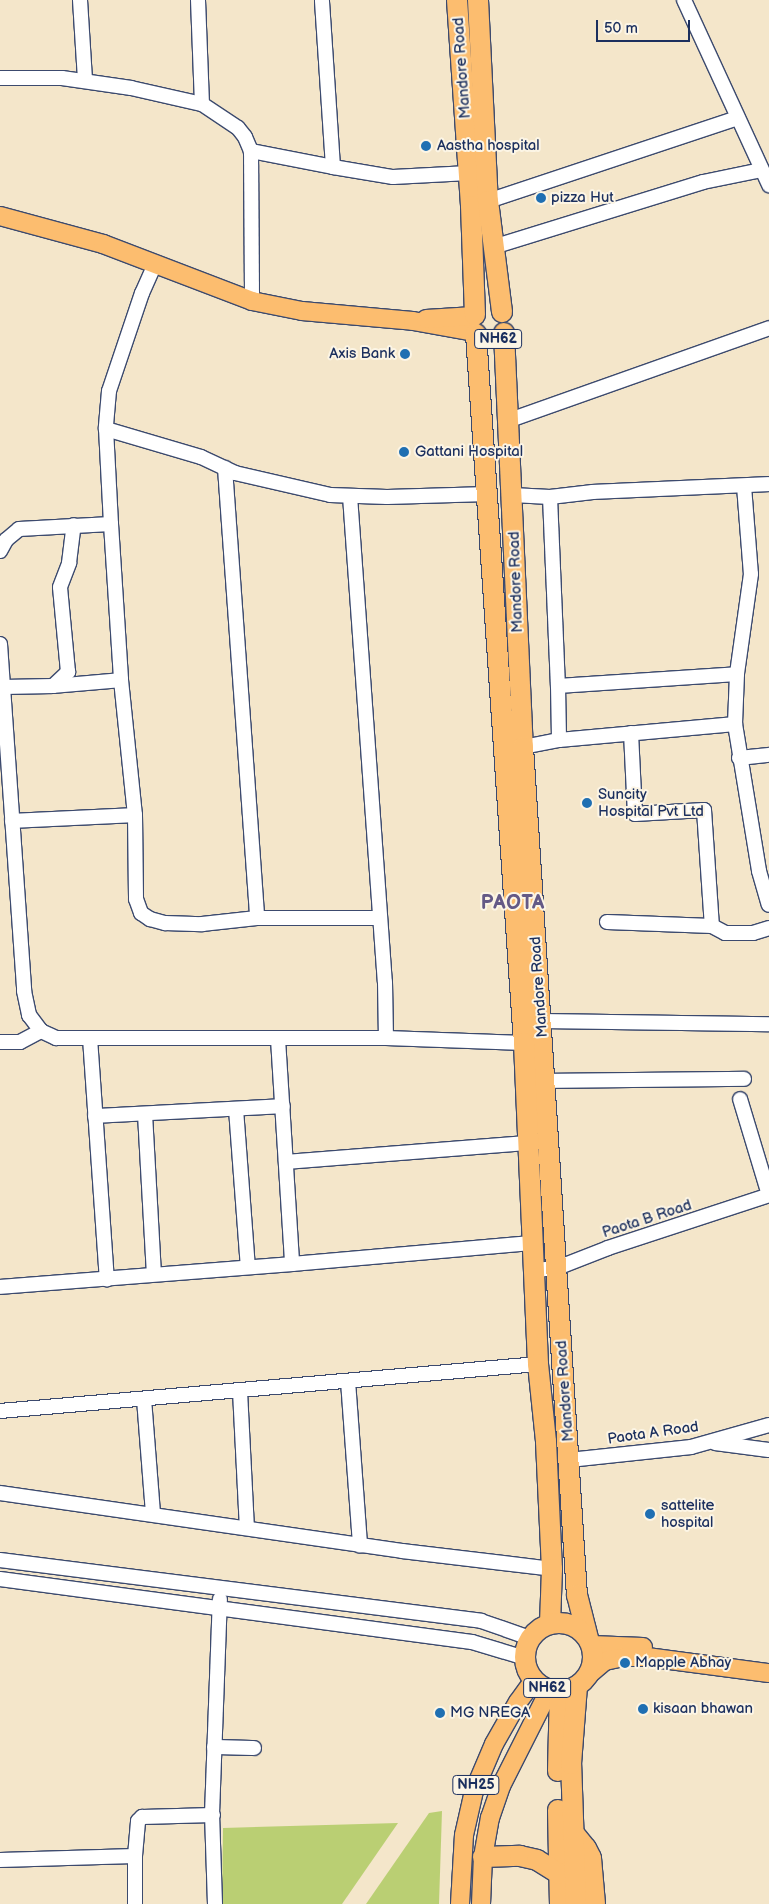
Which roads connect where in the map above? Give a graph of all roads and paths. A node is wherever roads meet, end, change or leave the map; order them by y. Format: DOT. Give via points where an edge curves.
graph roads {
  1 [pos="80,0"];
  2 [pos="198,0"];
  3 [pos="322,0"];
  4 [pos="457,0"];
  5 [pos="478,0"];
  6 [pos="684,0"];
  7 [pos="0,78"];
  8 [pos="85,80"];
  9 [pos="202,104"];
  10 [pos="738,118"];
  11 [pos="251,151"];
  12 [pos="333,168"];
  13 [pos="761,170"];
  14 [pos="469,173"];
  15 [pos="769,185"];
  16 [pos="488,201"];
  17 [pos="0,216"];
  18 [pos="493,247"];
  19 [pos="155,264"];
  20 [pos="252,301"];
  21 [pos="502,312"];
  22 [pos="475,324"];
  23 [pos="769,328"];
  24 [pos="504,333"];
  25 [pos="507,421"];
  26 [pos="106,429"];
  27 [pos="225,468"];
  28 [pos="769,484"];
  29 [pos="744,486"];
  30 [pos="488,494"];
  31 [pos="512,495"];
  32 [pos="350,496"];
  33 [pos="550,497"];
  34 [pos="111,524"];
  35 [pos="74,525"];
  36 [pos="0,551"];
  37 [pos="0,644"];
  38 [pos="737,674"];
  39 [pos="122,680"];
  40 [pos="53,686"];
  41 [pos="558,686"];
  42 [pos="3,687"];
  43 [pos="735,724"];
  44 [pos="631,733"];
  45 [pos="559,740"];
  46 [pos="523,748"];
  47 [pos="769,755"];
  48 [pos="739,758"];
  49 [pos="135,815"];
  50 [pos="12,821"];
  51 [pos="769,905"];
  52 [pos="257,918"];
  53 [pos="380,918"];
  54 [pos="607,922"];
  55 [pos="712,926"];
  56 [pos="769,928"];
  57 [pos="541,1021"];
  58 [pos="769,1024"];
  59 [pos="42,1031"];
  60 [pos="90,1038"];
  61 [pos="386,1038"];
  62 [pos="278,1039"];
  63 [pos="0,1042"];
  64 [pos="524,1043"];
  65 [pos="744,1079"];
  66 [pos="545,1081"];
  67 [pos="740,1099"];
  68 [pos="283,1106"];
  69 [pos="236,1109"];
  70 [pos="145,1114"];
  71 [pos="95,1116"];
  72 [pos="529,1143"];
  73 [pos="286,1162"];
  74 [pos="769,1195"];
  75 [pos="534,1243"];
  76 [pos="292,1264"];
  77 [pos="248,1267"];
  78 [pos="557,1268"];
  79 [pos="535,1270"];
  80 [pos="154,1274"];
  81 [pos="107,1279"];
  82 [pos="0,1287"];
  83 [pos="538,1364"];
  84 [pos="348,1382"];
  85 [pos="240,1391"];
  86 [pos="144,1399"];
  87 [pos="0,1411"];
  88 [pos="769,1425"];
  89 [pos="710,1442"];
  90 [pos="769,1450"];
  91 [pos="569,1460"];
  92 [pos="0,1492"];
  93 [pos="153,1514"];
  94 [pos="247,1527"];
  95 [pos="360,1546"];
  96 [pos="0,1560"];
  97 [pos="552,1569"];
  98 [pos="0,1579"];
  99 [pos="221,1588"];
  100 [pos="220,1607"];
  101 [pos="550,1624"];
  102 [pos="530,1638"];
  103 [pos="589,1642"];
  104 [pos="525,1658"];
  105 [pos="769,1661"];
  106 [pos="769,1673"];
  107 [pos="562,1684"];
  108 [pos="214,1747"];
  109 [pos="254,1748"];
  110 [pos="213,1815"];
  111 [pos="572,1831"];
  112 [pos="135,1856"];
  113 [pos="483,1857"];
  114 [pos="0,1860"];
  115 [pos="559,1874"];
  116 [pos="135,1904"];
  117 [pos="215,1904"];
  118 [pos="460,1904"];
  119 [pos="481,1904"];
  120 [pos="560,1904"];
  121 [pos="576,1904"];
  122 [pos="595,1904"];
  1 -- 8 [label="street"];
  2 -- 9 [label="street"];
  3 -- 12 [label="street"];
  4 -- 14 [label="highway, Mandore Road / NH62"];
  5 -- 16 [label="highway, Mandore Road / NH62"];
  6 -- 10 [label="street"];
  7 -- 8 [label="street"];
  8 -- 9 [label="street"];
  9 -- 11 [label="street" via="238,128"];
  10 -- 13 [label="street"];
  10 -- 16 [label="street"];
  11 -- 12 [label="street"];
  11 -- 20 [label="street"];
  12 -- 14 [label="street" via="393,177"];
  13 -- 15 [label="street"];
  13 -- 18 [label="street" via="703,182"];
  14 -- 22 [label="highway, Mandore Road / NH62"];
  16 -- 18 [label="highway, Mandore Road / NH62"];
  17 -- 19 [label="main road" via="103,244"];
  18 -- 21 [label="highway, Mandore Road / NH62"];
  19 -- 20 [label="main road"];
  19 -- 26 [label="street" via="109,391"];
  20 -- 22 [label="main road" via="302,311"];
  21 -- 22 [label="highway, NH62" via="486,307"];
  21 -- 24 [label="highway, NH62" via="507,325"];
  22 -- 24 [label="highway, NH62" via="482,339 498,339"];
  22 -- 30 [label="highway, Mandore Road / NH62"];
  23 -- 25 [label="street"];
  24 -- 25 [label="highway, Mandore Road / NH62"];
  25 -- 31 [label="highway, Mandore Road / NH62"];
  26 -- 27 [label="street" via="201,456"];
  26 -- 34 [label="street"];
  27 -- 32 [label="street" via="281,485"];
  27 -- 52 [label="street"];
  28 -- 29 [label="street"];
  29 -- 33 [label="street" via="592,492"];
  29 -- 38 [label="street" via="751,574"];
  30 -- 32 [label="street"];
  30 -- 64 [label="highway, Mandore Road / NH62"];
  31 -- 33 [label="street"];
  31 -- 46 [label="highway, Mandore Road / NH62"];
  32 -- 53 [label="street"];
  33 -- 41 [label="street"];
  34 -- 35 [label="street"];
  34 -- 39 [label="street"];
  35 -- 36 [label="street" via="19,529 6,540"];
  35 -- 40 [label="street" via="69,562 60,587 68,672"];
  37 -- 42 [label="street"];
  38 -- 41 [label="street"];
  38 -- 43 [label="street"];
  39 -- 40 [label="street"];
  39 -- 49 [label="street"];
  40 -- 42 [label="street"];
  41 -- 45 [label="street"];
  42 -- 50 [label="street"];
  43 -- 44 [label="street"];
  43 -- 48 [label="street"];
  44 -- 45 [label="street"];
  44 -- 55 [label="street" via="634,814 704,810"];
  45 -- 46 [label="street"];
  46 -- 57 [label="highway, Mandore Road / NH62"];
  47 -- 48 [label="street"];
  48 -- 51 [label="street" via="759,871"];
  49 -- 50 [label="street"];
  49 -- 52 [label="street" via="136,899 141,913 165,924"];
  50 -- 59 [label="street" via="24,991 29,1015"];
  52 -- 53 [label="street"];
  53 -- 61 [label="street"];
  54 -- 55 [label="street"];
  55 -- 56 [label="street" via="725,933 753,933"];
  57 -- 58 [label="street"];
  57 -- 66 [label="highway, Mandore Road / NH62"];
  59 -- 60 [label="street" via="56,1038"];
  59 -- 63 [label="street" via="20,1042"];
  60 -- 62 [label="street"];
  60 -- 71 [label="street"];
  61 -- 62 [label="street"];
  61 -- 64 [label="street"];
  62 -- 68 [label="street"];
  64 -- 72 [label="highway, Mandore Road / NH62"];
  65 -- 66 [label="street"];
  66 -- 78 [label="highway, Mandore Road / NH62"];
  67 -- 74 [label="street"];
  68 -- 69 [label="street"];
  68 -- 73 [label="street"];
  69 -- 70 [label="street"];
  69 -- 77 [label="street"];
  70 -- 71 [label="street"];
  70 -- 80 [label="street"];
  71 -- 81 [label="street"];
  72 -- 73 [label="street"];
  72 -- 75 [label="highway, Mandore Road / NH62"];
  73 -- 76 [label="street"];
  74 -- 78 [label="street, Paota B Road"];
  75 -- 76 [label="street"];
  75 -- 79 [label="highway, Mandore Road / NH62"];
  76 -- 77 [label="street"];
  77 -- 80 [label="street"];
  78 -- 79 [label="street, Paota B Road"];
  78 -- 91 [label="highway, Mandore Road / NH62"];
  79 -- 83 [label="highway, Mandore Road / NH62"];
  80 -- 81 [label="street"];
  81 -- 82 [label="street"];
  83 -- 84 [label="street"];
  83 -- 97 [label="highway, Mandore Road / NH62" via="546,1442"];
  84 -- 85 [label="street"];
  84 -- 95 [label="street"];
  85 -- 86 [label="street"];
  85 -- 94 [label="street"];
  86 -- 87 [label="street"];
  86 -- 93 [label="street"];
  88 -- 89 [label="street, Paota A Road"];
  89 -- 90 [label="street"];
  89 -- 91 [label="street, Paota A Road" via="692,1447"];
  91 -- 103 [label="highway, Mandore Road / NH62" via="577,1595"];
  92 -- 93 [label="street"];
  93 -- 94 [label="street"];
  94 -- 95 [label="street"];
  95 -- 97 [label="street"];
  96 -- 99 [label="street"];
  97 -- 101 [label="highway, Mandore Road / NH62"];
  98 -- 100 [label="street"];
  99 -- 100 [label="street"];
  99 -- 102 [label="street" via="481,1621"];
  100 -- 104 [label="street" via="472,1642"];
  100 -- 108 [label="street"];
  101 -- 102 [label="highway"];
  101 -- 103 [label="highway" via="561,1622 571,1625 581,1630"];
  102 -- 104 [label="highway, NH62"];
  103 -- 105 [label="main road"];
  103 -- 107 [label="highway, NH62" via="592,1661"];
  104 -- 107 [label="highway, NH62" via="526,1666"];
  106 -- 107 [label="main road, NH25" via="639,1657 605,1661"];
  107 -- 111 [label="highway, NH62" via="571,1764"];
  107 -- 113 [label="main road, NH25" via="501,1786 490,1818"];
  107 -- 115 [label="highway, NH62"];
  107 -- 118 [label="main road, NH25" via="518,1702 494,1744 474,1791 464,1835"];
  108 -- 109 [label="street"];
  108 -- 110 [label="street"];
  110 -- 112 [label="street" via="142,1818 136,1825"];
  110 -- 117 [label="street"];
  111 -- 121 [label="highway, NH62"];
  111 -- 122 [label="highway" via="591,1858"];
  112 -- 114 [label="street"];
  112 -- 116 [label="street"];
  113 -- 115 [label="highway" via="520,1856 537,1860"];
  113 -- 119 [label="main road, NH25"];
  115 -- 120 [label="highway, NH62"];
}
